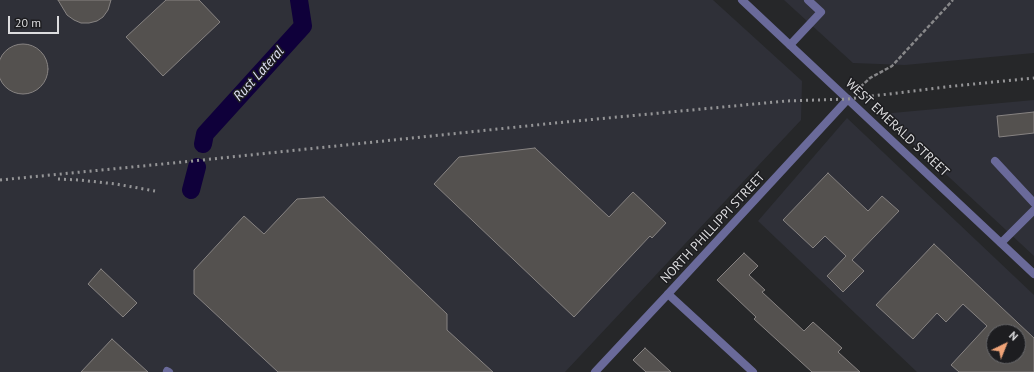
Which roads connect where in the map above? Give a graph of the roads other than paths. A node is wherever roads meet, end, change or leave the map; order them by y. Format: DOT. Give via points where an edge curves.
graph roads {
  1 [pos="742,0"];
  2 [pos="808,0"];
  3 [pos="790,45"];
  4 [pos="848,99"];
  5 [pos="995,161"];
  6 [pos="1034,203"];
  7 [pos="1034,210"];
  8 [pos="1001,242"];
  9 [pos="1034,274"];
  10 [pos="668,294"];
  11 [pos="595,372"];
  12 [pos="753,372"];
  1 -- 3 [label="street, WEST EMERALD STREET"];
  2 -- 3 [label="street" via="821,12"];
  3 -- 4 [label="street, WEST EMERALD STREET"];
  4 -- 8 [label="street, WEST EMERALD STREET"];
  4 -- 10 [label="street, NORTH PHILLIPPI STREET"];
  5 -- 6 [label="street"];
  7 -- 8 [label="street"];
  8 -- 9 [label="street, WEST EMERALD STREET"];
  10 -- 11 [label="street, NORTH PHILLIPPI STREET"];
  10 -- 12 [label="street"];
}
